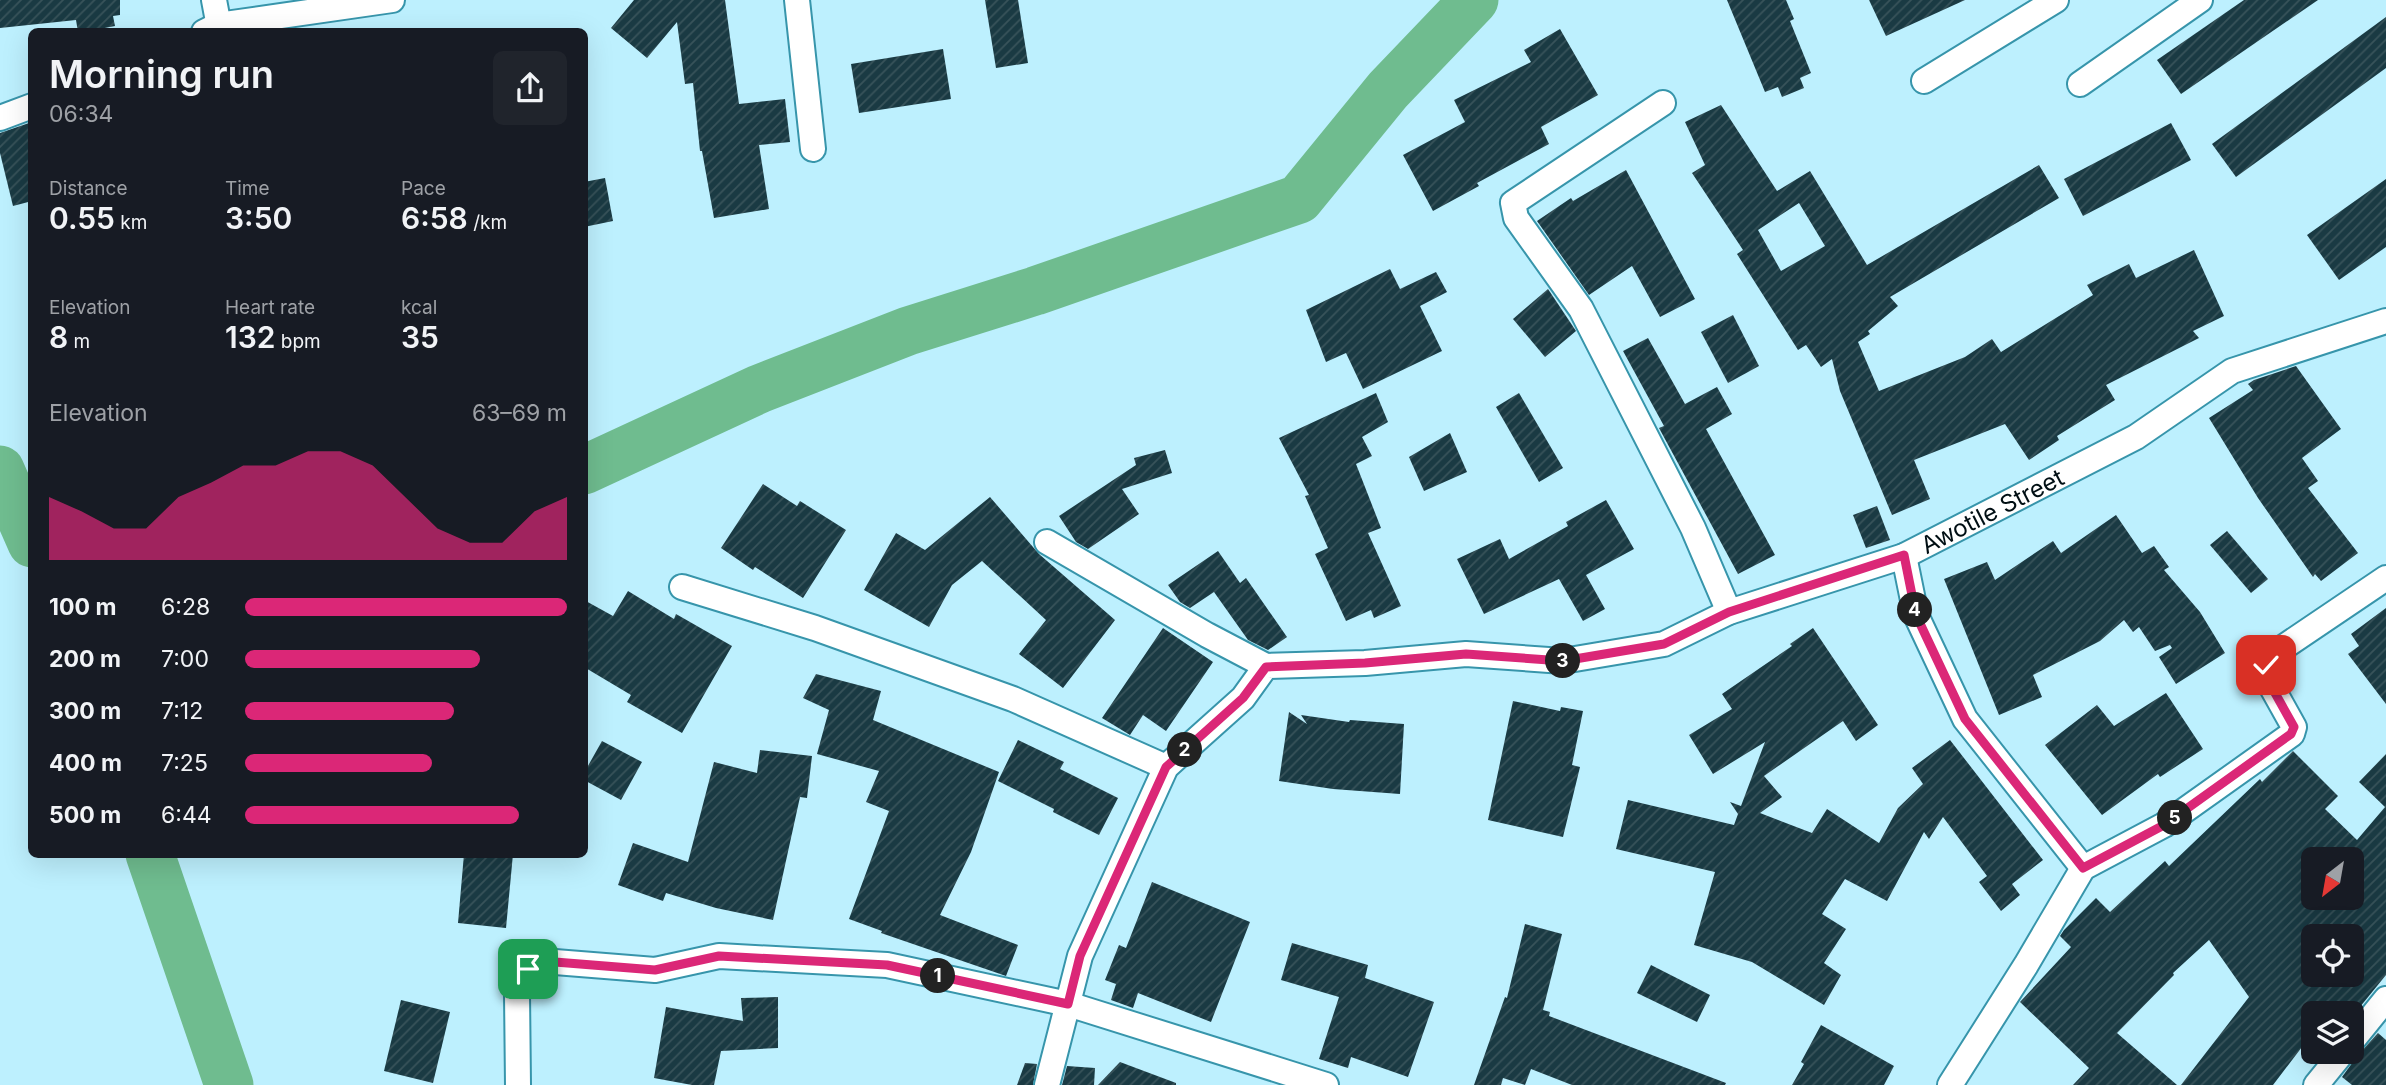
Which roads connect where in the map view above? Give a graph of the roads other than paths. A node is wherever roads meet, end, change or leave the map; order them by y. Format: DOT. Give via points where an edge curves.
graph roads {
  1 [pos="214,0"];
  2 [pos="392,0"];
  3 [pos="797,0"];
  4 [pos="2056,0"];
  5 [pos="2200,0"];
  6 [pos="214,28"];
  7 [pos="220,28"];
  8 [pos="1924,81"];
  9 [pos="2080,84"];
  10 [pos="1663,103"];
  11 [pos="28,108"];
  12 [pos="0,118"];
  13 [pos="813,149"];
  14 [pos="2386,321"];
  15 [pos="1047,542"];
  16 [pos="1904,555"];
  17 [pos="2386,579"];
  18 [pos="682,587"];
  19 [pos="1729,612"];
  20 [pos="1266,667"];
  21 [pos="1166,767"];
  22 [pos="2083,868"];
  23 [pos="2386,999"];
  24 [pos="1068,1004"];
  25 [pos="2364,1026"];
  26 [pos="2333,1064"];
  27 [pos="519,1085"];
  28 [pos="1047,1085"];
  29 [pos="1326,1085"];
  30 [pos="1950,1085"];
  31 [pos="2316,1085"];
  1 -- 6 [label="street"];
  2 -- 7 [label="street"];
  3 -- 13 [label="street"];
  4 -- 8 [label="street"];
  5 -- 9 [label="street"];
  10 -- 19 [label="street" via="1513,203 1516,218 1581,309 1693,528"];
  11 -- 12 [label="street"];
  14 -- 16 [label="street, Awotile Street" via="2232,370 2136,437"];
  15 -- 20 [label="street"];
  16 -- 19 [label="street, Awotile Street"];
  16 -- 22 [label="street" via="1916,615 1965,719"];
  17 -- 22 [label="street" via="2272,655 2265,675 2294,727 2291,734 2164,825"];
  18 -- 21 [label="street" via="815,628 1013,699"];
  19 -- 20 [label="street, Awotile Street" via="1664,644 1563,661 1466,654"];
  20 -- 21 [label="street" via="1243,698"];
  21 -- 24 [label="street" via="1080,956"];
  22 -- 30 [label="street"];
  23 -- 25 [label="street"];
  24 -- 27 [label="street" via="887,965 719,956 655,970 555,962 528,969 517,994"];
  24 -- 28 [label="street"];
  24 -- 29 [label="street"];
  26 -- 31 [label="street"];
}
